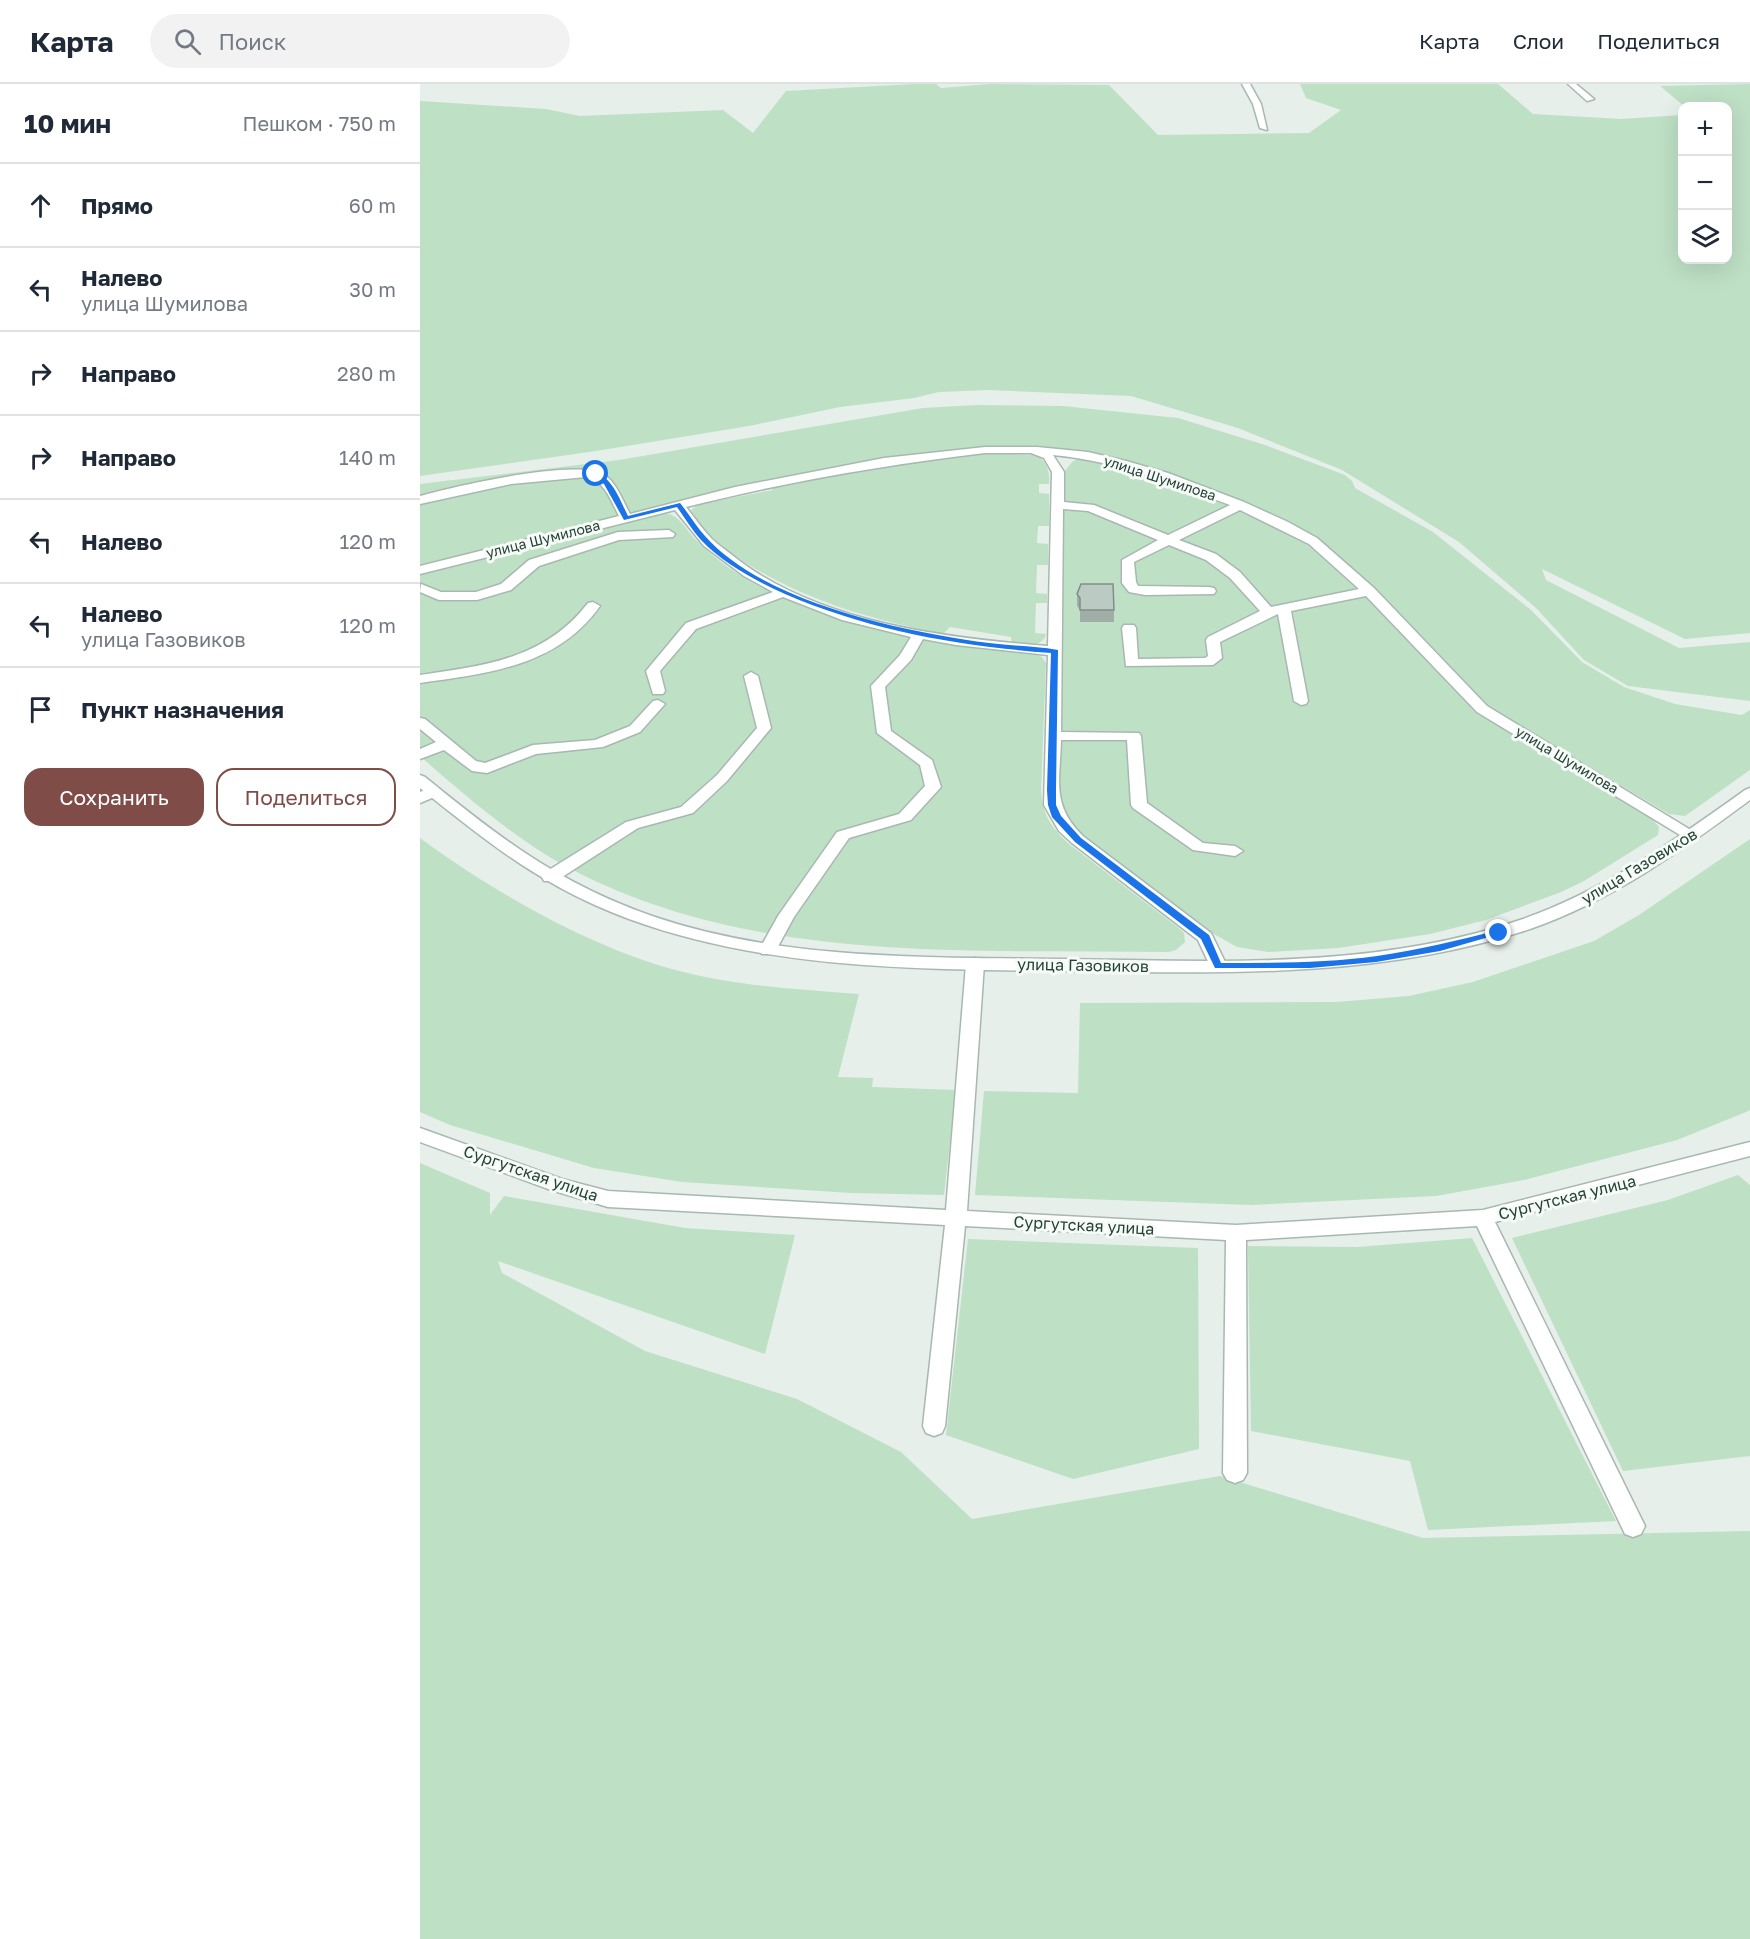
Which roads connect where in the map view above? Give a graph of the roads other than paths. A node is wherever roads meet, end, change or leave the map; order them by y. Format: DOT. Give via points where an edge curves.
graph roads {
  1 [pos="1246,84"];
  2 [pos="1572,84"];
  3 [pos="1590,99"];
  4 [pos="1264,128"];
  5 [pos="1059,460"];
  6 [pos="420,500"];
  7 [pos="678,505"];
  8 [pos="1057,505"];
  9 [pos="1240,505"];
  10 [pos="626,518"];
  11 [pos="669,534"];
  12 [pos="1170,538"];
  13 [pos="519,545"];
  14 [pos="534,563"];
  15 [pos="420,570"];
  16 [pos="421,588"];
  17 [pos="1209,591"];
  18 [pos="1370,591"];
  19 [pos="785,592"];
  20 [pos="593,606"];
  21 [pos="1284,609"];
  22 [pos="1269,612"];
  23 [pos="1129,628"];
  24 [pos="919,634"];
  25 [pos="1055,651"];
  26 [pos="751,675"];
  27 [pos="420,679"];
  28 [pos="1301,701"];
  29 [pos="420,722"];
  30 [pos="1053,735"];
  31 [pos="445,744"];
  32 [pos="420,754"];
  33 [pos="420,780"];
  34 [pos="1750,793"];
  35 [pos="427,795"];
  36 [pos="1691,835"];
  37 [pos="1235,851"];
  38 [pos="550,877"];
  39 [pos="768,950"];
  40 [pos="975,964"];
  41 [pos="1218,966"];
  42 [pos="420,1135"];
  43 [pos="1749,1152"];
  44 [pos="956,1218"];
  45 [pos="1483,1218"];
  46 [pos="1236,1233"];
  47 [pos="934,1426"];
  48 [pos="1235,1473"];
  49 [pos="1634,1526"];
  1 -- 4 [label="street"];
  2 -- 3 [label="street"];
  5 -- 7 [label="street, улица Шумилова" via="1024,449 984,450 884,462"];
  5 -- 8 [label="street"];
  5 -- 9 [label="street, улица Шумилова" via="1088,455 1122,463"];
  6 -- 10 [label="street" via="440,493 587,472 607,483"];
  7 -- 10 [label="street, улица Шумилова"];
  7 -- 19 [label="street" via="716,550"];
  8 -- 12 [label="street" via="1090,508"];
  8 -- 25 [label="street"];
  9 -- 12 [label="street"];
  9 -- 18 [label="street, улица Шумилова" via="1312,542"];
  10 -- 13 [label="street, улица Шумилова"];
  11 -- 14 [label="street" via="618,536"];
  12 -- 17 [label="street" via="1128,560 1130,587 1145,591"];
  12 -- 22 [label="street" via="1223,566"];
  13 -- 14 [label="street"];
  13 -- 15 [label="street, улица Шумилова"];
  14 -- 16 [label="street" via="506,587 477,596 440,596"];
  18 -- 21 [label="street"];
  18 -- 36 [label="street, улица Шумилова" via="1482,709"];
  19 -- 24 [label="street" via="850,617"];
  19 -- 31 [label="street" via="691,626 653,671 658,697 636,729 598,744 533,750 488,768 474,766"];
  20 -- 27 [label="street" via="570,632 542,651 496,667"];
  21 -- 22 [label="street"];
  21 -- 28 [label="street"];
  22 -- 23 [label="street" via="1213,640 1215,658 1202,663 1131,663"];
  24 -- 25 [label="street" via="982,645"];
  24 -- 39 [label="street" via="906,657 878,686 884,733 927,763 933,787 905,817 843,835 786,916"];
  25 -- 30 [label="street"];
  26 -- 38 [label="street" via="764,728 722,778 687,810 632,825"];
  29 -- 31 [label="street"];
  30 -- 37 [label="street" via="1134,736 1139,805 1199,847"];
  30 -- 41 [label="street" via="1052,805 1057,817 1078,840 1205,937"];
  31 -- 32 [label="street"];
  33 -- 35 [label="street, улица Газовиков"];
  34 -- 36 [label="street, улица Газовиков"];
  35 -- 38 [label="street, улица Газовиков"];
  36 -- 41 [label="street, улица Газовиков" via="1577,904 1489,936 1344,963"];
  38 -- 39 [label="street, улица Газовиков" via="663,925"];
  39 -- 40 [label="street, улица Газовиков" via="862,961"];
  40 -- 41 [label="street, улица Газовиков"];
  40 -- 44 [label="street"];
  42 -- 44 [label="street, Сургутская улица" via="608,1199"];
  43 -- 45 [label="street, Сургутская улица"];
  44 -- 46 [label="street, Сургутская улица"];
  44 -- 47 [label="street"];
  45 -- 46 [label="street, Сургутская улица"];
  45 -- 49 [label="street"];
  46 -- 48 [label="street"];
}
